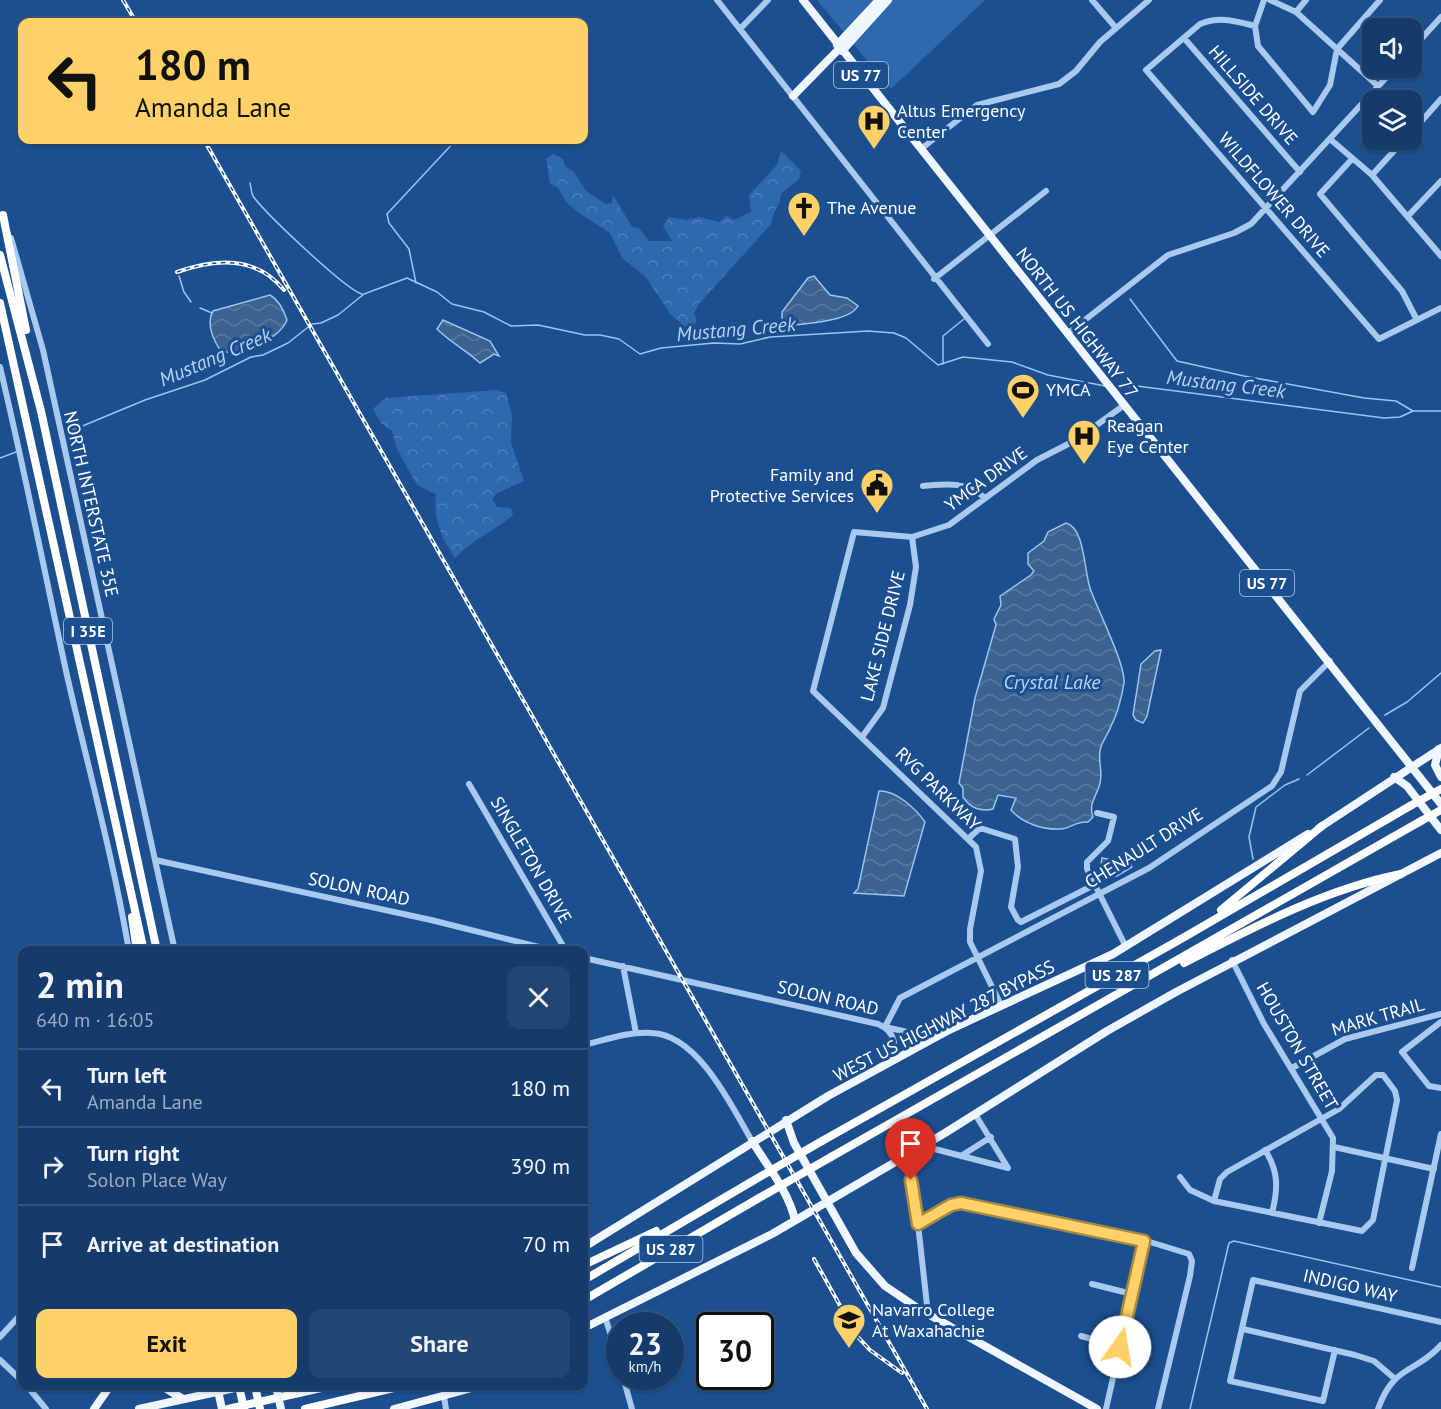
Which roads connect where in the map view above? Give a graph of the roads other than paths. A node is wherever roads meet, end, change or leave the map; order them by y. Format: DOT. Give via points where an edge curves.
graph roads {
  1 [pos="717,0"];
  2 [pos="768,0"];
  3 [pos="803,0"];
  4 [pos="879,0"];
  5 [pos="888,0"];
  6 [pos="1092,0"];
  7 [pos="1149,0"];
  8 [pos="1264,0"];
  9 [pos="1270,0"];
  10 [pos="1306,0"];
  11 [pos="1380,0"];
  12 [pos="1296,12"];
  13 [pos="1441,17"];
  14 [pos="1255,26"];
  15 [pos="1116,28"];
  16 [pos="740,29"];
  17 [pos="1184,38"];
  18 [pos="1422,38"];
  19 [pos="840,48"];
  20 [pos="1337,49"];
  21 [pos="1386,78"];
  22 [pos="1378,86"];
  23 [pos="793,96"];
  24 [pos="1441,99"];
  25 [pos="1422,121"];
  26 [pos="1330,139"];
  27 [pos="921,149"];
  28 [pos="1395,150"];
  29 [pos="1352,159"];
  30 [pos="1300,172"];
  31 [pos="1372,175"];
  32 [pos="1441,181"];
  33 [pos="1046,191"];
  34 [pos="1266,209"];
  35 [pos="2,211"];
  36 [pos="1408,216"];
  37 [pos="989,236"];
  38 [pos="0,255"];
  39 [pos="1441,256"];
  40 [pos="935,278"];
  41 [pos="0,303"];
  42 [pos="1441,308"];
  43 [pos="1417,320"];
  44 [pos="1067,334"];
  45 [pos="988,344"];
  46 [pos="25,348"];
  47 [pos="0,367"];
  48 [pos="1122,404"];
  49 [pos="923,486"];
  50 [pos="985,498"];
  51 [pos="854,532"];
  52 [pos="912,537"];
  53 [pos="1330,661"];
  54 [pos="862,737"];
  55 [pos="1440,748"];
  56 [pos="1412,765"];
  57 [pos="1394,777"];
  58 [pos="1441,777"];
  59 [pos="469,784"];
  60 [pos="1441,789"];
  61 [pos="1441,804"];
  62 [pos="1441,810"];
  63 [pos="1097,813"];
  64 [pos="1322,826"];
  65 [pos="1441,830"];
  66 [pos="968,839"];
  67 [pos="122,848"];
  68 [pos="1440,851"];
  69 [pos="155,860"];
  70 [pos="1401,874"];
  71 [pos="1094,885"];
  72 [pos="1100,895"];
  73 [pos="149,914"];
  74 [pos="1173,943"];
  75 [pos="128,946"];
  76 [pos="136,946"];
  77 [pos="143,946"];
  78 [pos="156,946"];
  79 [pos="162,946"];
  80 [pos="174,946"];
  81 [pos="535,946"];
  82 [pos="563,946"];
  83 [pos="1126,947"];
  84 [pos="978,957"];
  85 [pos="588,959"];
  86 [pos="1232,960"];
  87 [pos="623,966"];
  88 [pos="1164,969"];
  89 [pos="1001,1005"];
  90 [pos="1441,1014"];
  91 [pos="1441,1022"];
  92 [pos="885,1027"];
  93 [pos="636,1033"];
  94 [pos="934,1038"];
  95 [pos="588,1044"];
  96 [pos="889,1063"];
  97 [pos="1292,1068"];
  98 [pos="1441,1088"];
  99 [pos="975,1114"];
  100 [pos="1322,1118"];
  101 [pos="786,1120"];
  102 [pos="1441,1134"];
  103 [pos="990,1137"];
  104 [pos="752,1141"];
  105 [pos="923,1146"];
  106 [pos="1334,1147"];
  107 [pos="1265,1150"];
  108 [pos="906,1155"];
  109 [pos="961,1156"];
  110 [pos="1386,1158"];
  111 [pos="1434,1169"];
  112 [pos="1180,1177"];
  113 [pos="1214,1201"];
  114 [pos="827,1202"];
  115 [pos="1272,1213"];
  116 [pos="795,1220"];
  117 [pos="684,1221"];
  118 [pos="1319,1223"];
  119 [pos="918,1224"];
  120 [pos="1144,1241"];
  121 [pos="588,1244"];
  122 [pos="655,1258"];
  123 [pos="588,1264"];
  124 [pos="1412,1268"];
  125 [pos="588,1278"];
  126 [pos="1092,1284"];
  127 [pos="1132,1294"];
  128 [pos="588,1298"];
  129 [pos="588,1304"];
  130 [pos="616,1312"];
  131 [pos="928,1314"];
  132 [pos="18,1317"];
  133 [pos="606,1317"];
  134 [pos="1441,1322"];
  135 [pos="588,1326"];
  136 [pos="1243,1329"];
  137 [pos="1081,1336"];
  138 [pos="0,1337"];
  139 [pos="1441,1345"];
  140 [pos="1120,1347"];
  141 [pos="1335,1350"];
  142 [pos="0,1360"];
  143 [pos="18,1377"];
  144 [pos="1395,1378"];
  145 [pos="30,1390"];
  146 [pos="107,1390"];
  147 [pos="169,1390"];
  148 [pos="218,1390"];
  149 [pos="226,1390"];
  150 [pos="240,1390"];
  151 [pos="256,1390"];
  152 [pos="277,1390"];
  153 [pos="312,1390"];
  154 [pos="385,1390"];
  155 [pos="466,1390"];
  156 [pos="627,1390"];
  157 [pos="444,1397"];
  158 [pos="184,1399"];
  159 [pos="432,1400"];
  160 [pos="46,1409"];
  161 [pos="94,1409"];
  162 [pos="139,1409"];
  163 [pos="222,1409"];
  164 [pos="228,1409"];
  165 [pos="244,1409"];
  166 [pos="260,1409"];
  167 [pos="281,1409"];
  168 [pos="305,1409"];
  169 [pos="394,1409"];
  170 [pos="419,1409"];
  171 [pos="446,1409"];
  172 [pos="632,1409"];
  173 [pos="1096,1409"];
  174 [pos="1106,1409"];
  175 [pos="1158,1409"];
  176 [pos="1378,1409"];
  1 -- 16 [label="street"];
  2 -- 16 [label="street"];
  3 -- 19 [label="main road, NORTH US HIGHWAY 77 / US 77"];
  4 -- 19 [label="main road"];
  5 -- 19 [label="main road"];
  6 -- 15 [label="street"];
  7 -- 15 [label="street"];
  8 -- 14 [label="street"];
  9 -- 12 [label="street"];
  10 -- 12 [label="street"];
  11 -- 20 [label="street"];
  12 -- 20 [label="street"];
  13 -- 18 [label="street"];
  14 -- 17 [label="street" via="1222,18 1210,20"];
  14 -- 20 [label="street" via="1258,46 1313,112 1330,85"];
  15 -- 27 [label="street" via="1059,84 977,105"];
  16 -- 23 [label="street"];
  17 -- 30 [label="street, HILLSIDE DRIVE"];
  17 -- 34 [label="street, WILDFLOWER DRIVE" via="1146,70"];
  19 -- 23 [label="main road"];
  19 -- 27 [label="main road, NORTH US HIGHWAY 77 / US 77"];
  20 -- 22 [label="street"];
  21 -- 22 [label="street"];
  22 -- 26 [label="street"];
  23 -- 40 [label="street"];
  24 -- 25 [label="street"];
  26 -- 29 [label="street"];
  26 -- 30 [label="street"];
  27 -- 37 [label="main road, NORTH US HIGHWAY 77 / US 77"];
  28 -- 31 [label="street"];
  29 -- 31 [label="street"];
  29 -- 43 [label="street" via="1320,194 1402,291"];
  30 -- 34 [label="street"];
  31 -- 36 [label="street"];
  32 -- 36 [label="street"];
  33 -- 37 [label="street"];
  34 -- 43 [label="street, WILDFLOWER DRIVE" via="1379,339"];
  34 -- 44 [label="street" via="1240,230 1168,255"];
  35 -- 46 [label="highway" via="27,334"];
  35 -- 69 [label="street, NORTH INTERSTATE 35E" via="43,350"];
  36 -- 39 [label="street"];
  37 -- 40 [label="street"];
  37 -- 44 [label="main road, NORTH US HIGHWAY 77 / US 77"];
  38 -- 46 [label="highway, I 35E"];
  40 -- 45 [label="street"];
  41 -- 67 [label="highway, I 35E"];
  42 -- 43 [label="street"];
  44 -- 48 [label="main road, NORTH US HIGHWAY 77 / US 77"];
  46 -- 73 [label="highway, I 35E"];
  47 -- 75 [label="street"];
  48 -- 50 [label="street, YMCA DRIVE" via="1076,440 1036,460"];
  48 -- 53 [label="main road, NORTH US HIGHWAY 77 / US 77"];
  49 -- 50 [label="street" via="963,484"];
  50 -- 52 [label="street, YMCA DRIVE" via="950,525"];
  51 -- 52 [label="street, YMCA DRIVE"];
  51 -- 54 [label="street, RVG PARKWAY" via="813,691"];
  52 -- 54 [label="street, LAKE SIDE DRIVE" via="916,567 910,606 883,708"];
  53 -- 56 [label="main road, NORTH US HIGHWAY 77 / US 77"];
  53 -- 72 [label="street, CHENAULT DRIVE" via="1300,691 1281,772 1272,786"];
  54 -- 66 [label="street, RVG PARKWAY"];
  55 -- 56 [label="main road, WEST US HIGHWAY 287 BYPASS"];
  55 -- 58 [label="main road" via="1435,765"];
  56 -- 57 [label="main road, WEST US HIGHWAY 287 BYPASS"];
  56 -- 61 [label="main road, NORTH US HIGHWAY 77 / US 77"];
  57 -- 64 [label="main road, WEST US HIGHWAY 287 BYPASS"];
  57 -- 65 [label="main road" via="1407,786"];
  59 -- 82 [label="street, SINGLETON DRIVE"];
  60 -- 74 [label="highway, US 287, bridge"];
  62 -- 88 [label="highway, US 287, bridge"];
  63 -- 71 [label="street" via="1114,817 1108,841 1086,866"];
  64 -- 74 [label="highway" via="1227,907"];
  64 -- 83 [label="main road, WEST US HIGHWAY 287 BYPASS"];
  66 -- 71 [label="street" via="980,828 1015,839 1018,867 1011,907 1018,921"];
  66 -- 84 [label="street, RVG PARKWAY" via="976,847 981,871 970,929 970,942"];
  67 -- 76 [label="highway"];
  67 -- 77 [label="highway, I 35E"];
  68 -- 70 [label="main road"];
  69 -- 80 [label="street, NORTH INTERSTATE 35E"];
  69 -- 81 [label="street, SOLON ROAD"];
  70 -- 86 [label="main road"];
  70 -- 88 [label="highway" via="1331,895 1172,969"];
  71 -- 72 [label="street"];
  72 -- 83 [label="street"];
  72 -- 84 [label="street, CHENAULT DRIVE"];
  73 -- 78 [label="highway, I 35E"];
  73 -- 79 [label="highway"];
  74 -- 117 [label="highway, US 287, bridge"];
  83 -- 89 [label="main road, WEST US HIGHWAY 287 BYPASS"];
  84 -- 89 [label="street, RVG PARKWAY"];
  84 -- 92 [label="street, CHENAULT DRIVE" via="900,998"];
  85 -- 87 [label="street, SOLON ROAD"];
  86 -- 97 [label="street, HOUSTON STREET" via="1264,1024"];
  86 -- 99 [label="main road" via="1107,1031"];
  87 -- 92 [label="street, SOLON ROAD"];
  87 -- 93 [label="street"];
  88 -- 122 [label="highway, US 287, bridge"];
  89 -- 94 [label="main road, WEST US HIGHWAY 287 BYPASS"];
  90 -- 97 [label="street, MARK TRAIL" via="1345,1039"];
  91 -- 98 [label="street" via="1402,1052 1429,1086"];
  92 -- 94 [label="street"];
  92 -- 96 [label="street, SOLON ROAD" via="891,1031 895,1045"];
  93 -- 95 [label="street"];
  93 -- 104 [label="street" via="665,1035 688,1048"];
  94 -- 96 [label="main road, WEST US HIGHWAY 287 BYPASS"];
  96 -- 101 [label="main road, WEST US HIGHWAY 287 BYPASS"];
  97 -- 100 [label="street, HOUSTON STREET"];
  99 -- 103 [label="street"];
  99 -- 105 [label="main road"];
  100 -- 106 [label="street, HOUSTON STREET"];
  100 -- 107 [label="street"];
  100 -- 110 [label="street" via="1356,1096 1376,1075 1383,1075 1397,1100"];
  101 -- 104 [label="main road, WEST US HIGHWAY 287 BYPASS"];
  101 -- 114 [label="main road" via="794,1143"];
  102 -- 111 [label="street"];
  103 -- 109 [label="street"];
  103 -- 109 [label="street" via="1008,1168"];
  104 -- 116 [label="main road" via="767,1162"];
  104 -- 121 [label="main road, WEST US HIGHWAY 287 BYPASS"];
  105 -- 108 [label="main road"];
  105 -- 109 [label="street"];
  106 -- 110 [label="street"];
  106 -- 118 [label="street"];
  107 -- 113 [label="street" via="1220,1179"];
  107 -- 115 [label="street" via="1276,1172"];
  108 -- 114 [label="main road"];
  108 -- 119 [label="street"];
  110 -- 111 [label="street"];
  110 -- 118 [label="street" via="1373,1220 1366,1229 1357,1232"];
  111 -- 124 [label="street"];
  112 -- 113 [label="street" via="1190,1190"];
  113 -- 115 [label="street"];
  114 -- 116 [label="main road"];
  114 -- 131 [label="main road" via="856,1253 880,1281"];
  115 -- 118 [label="street"];
  116 -- 130 [label="main road"];
  117 -- 123 [label="highway"];
  117 -- 125 [label="highway, US 287"];
  119 -- 120 [label="street" via="961,1203"];
  119 -- 131 [label="street"];
  120 -- 127 [label="street"];
  120 -- 175 [label="street" via="1190,1256 1190,1276"];
  122 -- 128 [label="highway, US 287"];
  122 -- 129 [label="highway"];
  126 -- 127 [label="street"];
  127 -- 140 [label="street"];
  131 -- 173 [label="main road"];
  132 -- 138 [label="street"];
  133 -- 135 [label="main road"];
  134 -- 136 [label="street, INDIGO WAY" via="1253,1280"];
  136 -- 141 [label="street"];
  136 -- 141 [label="street" via="1230,1381 1323,1401"];
  137 -- 140 [label="street"];
  139 -- 144 [label="street"];
  140 -- 174 [label="street"];
  141 -- 144 [label="street" via="1374,1361"];
  142 -- 143 [label="street"];
  144 -- 176 [label="street"];
  145 -- 160 [label="street"];
  146 -- 161 [label="main road"];
  147 -- 158 [label="main road"];
  148 -- 163 [label="main road, bridge"];
  149 -- 158 [label="main road"];
  150 -- 165 [label="highway, bridge"];
  151 -- 166 [label="highway, bridge"];
  152 -- 167 [label="main road, bridge"];
  153 -- 164 [label="highway"];
  154 -- 168 [label="highway"];
  155 -- 157 [label="main road"];
  156 -- 172 [label="street"];
  157 -- 159 [label="main road"];
  157 -- 171 [label="street"];
  158 -- 162 [label="main road"];
  159 -- 169 [label="main road"];
  159 -- 170 [label="main road"];
}
